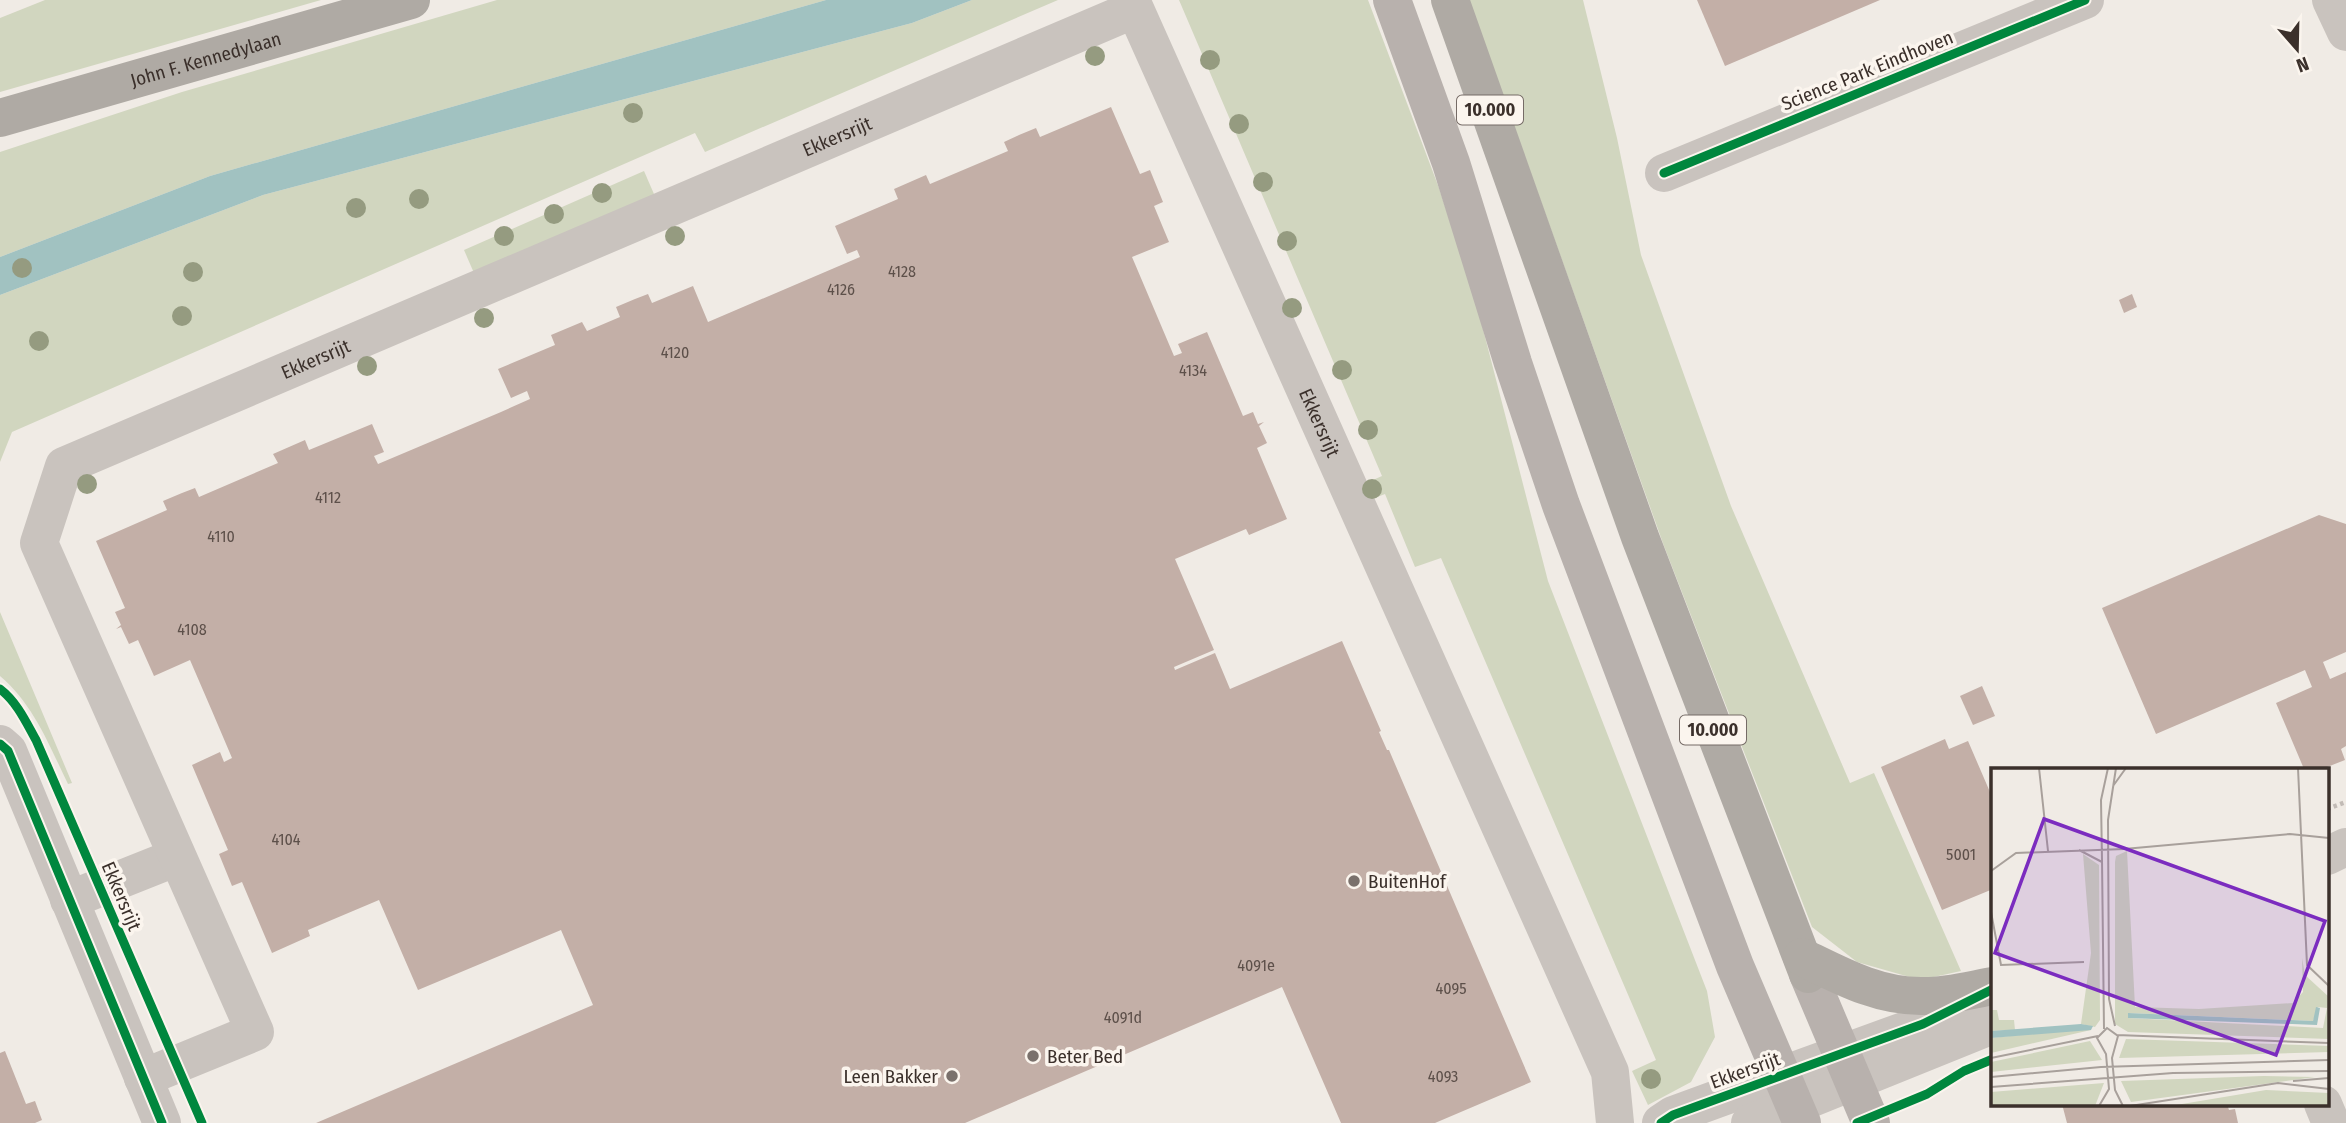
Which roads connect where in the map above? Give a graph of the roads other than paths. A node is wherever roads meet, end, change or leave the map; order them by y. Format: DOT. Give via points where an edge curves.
graph roads {
  1 [pos="411,0"];
  2 [pos="1392,0"];
  3 [pos="1450,0"];
  4 [pos="2085,0"];
  5 [pos="2331,0"];
  6 [pos="2346,32"];
  7 [pos="0,118"];
  8 [pos="1664,173"];
  9 [pos="0,744"];
  10 [pos="2346,847"];
  11 [pos="2328,856"];
  12 [pos="177,857"];
  13 [pos="69,900"];
  14 [pos="1805,966"];
  15 [pos="1991,988"];
  16 [pos="1991,989"];
  17 [pos="1991,1026"];
  18 [pos="1848,1068"];
  19 [pos="143,1078"];
  20 [pos="1793,1101"];
  21 [pos="2324,1106"];
  22 [pos="162,1123"];
  23 [pos="1615,1123"];
  24 [pos="1661,1123"];
  25 [pos="1750,1123"];
  26 [pos="1871,1123"];
  27 [pos="2331,1123"];
  1 -- 7 [label="highway, John F. Kennedylaan"];
  2 -- 20 [label="main road, Ekkersrijt / 10.000" via="1451,163 1561,505 1735,966"];
  3 -- 14 [label="highway, 10.000" via="1640,537"];
  4 -- 8 [label="street, Science Park Eindhoven"];
  5 -- 6 [label="street"];
  9 -- 13 [label="street" via="8,751"];
  10 -- 11 [label="street"];
  12 -- 13 [label="street"];
  12 -- 19 [label="street, Ekkersrijt" via="255,1031"];
  12 -- 23 [label="street, Ekkersrijt" via="39,543 64,466 1135,9 1610,1072"];
  13 -- 19 [label="street"];
  14 -- 15 [label="highway" via="1896,995 1924,997"];
  14 -- 18 [label="main road, 10.000"];
  16 -- 18 [label="street"];
  17 -- 18 [label="street"];
  18 -- 20 [label="street, Ekkersrijt"];
  18 -- 26 [label="main road, 10.000"];
  19 -- 22 [label="street"];
  20 -- 24 [label="street, Ekkersrijt" via="1673,1115"];
  20 -- 25 [label="street, Ekkersrijt"];
  21 -- 27 [label="street"];
}
